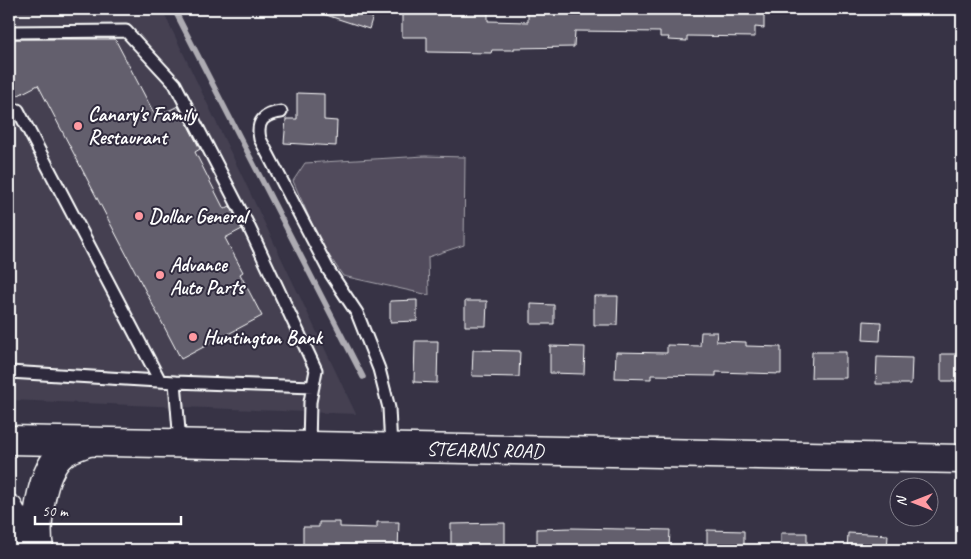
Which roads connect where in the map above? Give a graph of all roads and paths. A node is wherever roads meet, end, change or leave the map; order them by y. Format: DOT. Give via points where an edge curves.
graph roads {
  1 [pos="9,32"];
  2 [pos="281,112"];
  3 [pos="9,114"];
  4 [pos="9,372"];
  5 [pos="160,381"];
  6 [pos="174,382"];
  7 [pos="312,387"];
  8 [pos="9,440"];
  9 [pos="88,442"];
  10 [pos="180,443"];
  11 [pos="309,446"];
  12 [pos="391,448"];
  13 [pos="962,459"];
  14 [pos="9,509"];
  15 [pos="31,550"];
  16 [pos="39,550"];
  1 -- 7 [label="lane" via="126,31 175,84 248,225 316,370"];
  2 -- 12 [label="lane" via="268,114 262,119 258,129 260,139 330,271 357,313 379,369 389,408"];
  3 -- 5 [label="lane" via="18,110"];
  4 -- 5 [label="lane"];
  5 -- 6 [label="lane"];
  6 -- 7 [label="lane"];
  6 -- 10 [label="lane"];
  7 -- 11 [label="lane"];
  8 -- 9 [label="main road, STEARNS ROAD"];
  9 -- 10 [label="main road, STEARNS ROAD"];
  9 -- 16 [label="main road" via="63,454 51,468 40,499 36,535"];
  10 -- 11 [label="main road, STEARNS ROAD"];
  11 -- 12 [label="main road, STEARNS ROAD"];
  12 -- 13 [label="main road, STEARNS ROAD"];
  14 -- 15 [label="main road"];
}
